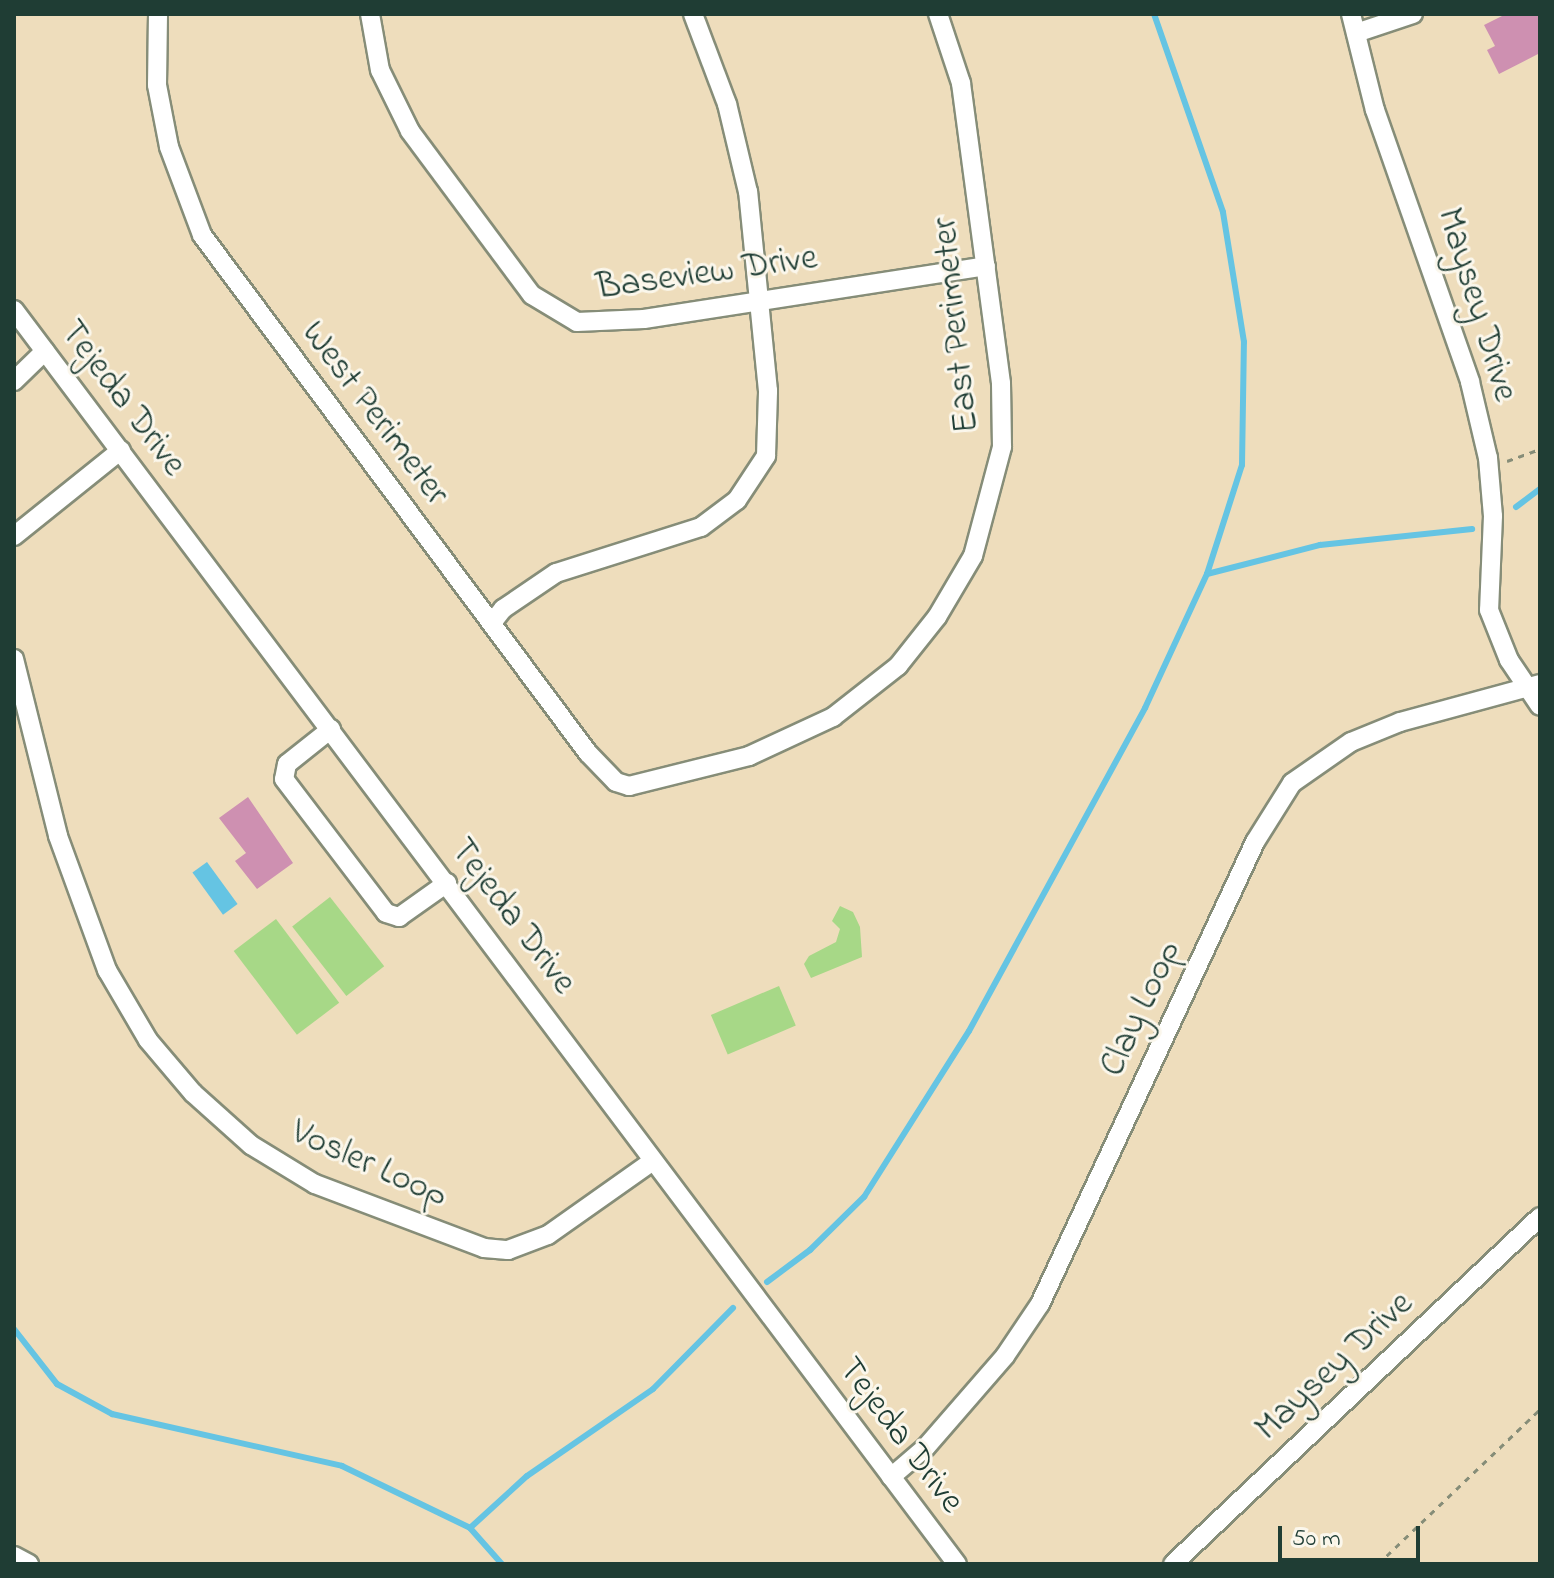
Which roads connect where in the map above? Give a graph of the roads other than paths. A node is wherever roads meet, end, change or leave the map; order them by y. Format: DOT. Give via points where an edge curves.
graph roads {
  1 [pos="158,14"];
  2 [pos="370,14"];
  3 [pos="693,14"];
  4 [pos="938,14"];
  5 [pos="1351,14"];
  6 [pos="1413,14"];
  7 [pos="1356,33"];
  8 [pos="986,266"];
  9 [pos="757,300"];
  10 [pos="14,310"];
  11 [pos="45,351"];
  12 [pos="14,381"];
  13 [pos="121,450"];
  14 [pos="14,536"];
  15 [pos="492,623"];
  16 [pos="14,659"];
  17 [pos="1533,686"];
  18 [pos="1540,706"];
  19 [pos="331,729"];
  20 [pos="651,783"];
  21 [pos="447,883"];
  22 [pos="653,1161"];
  23 [pos="1540,1217"];
  24 [pos="891,1477"];
  25 [pos="14,1556"];
  26 [pos="29,1564"];
  27 [pos="957,1564"];
  28 [pos="1173,1564"];
  1 -- 15 [label="street, West Perimeter" via="157,85 169,147 202,235"];
  2 -- 9 [label="street, Baseview Drive" via="380,70 410,131 511,269 555,313 592,325"];
  3 -- 9 [label="street" via="740,152"];
  4 -- 8 [label="street, East Perimeter" via="961,83"];
  5 -- 7 [label="street, Maysey Drive"];
  6 -- 7 [label="street"];
  7 -- 17 [label="street, Maysey Drive" via="1375,110 1470,382 1493,516 1489,610"];
  8 -- 9 [label="street, Baseview Drive"];
  8 -- 20 [label="street, East Perimeter" via="1001,383 1002,447 973,556 943,607 898,666 804,734 749,756"];
  9 -- 15 [label="street" via="770,424 766,456 753,482 701,527 556,573 503,609"];
  10 -- 11 [label="street, Tejeda Drive"];
  11 -- 12 [label="street"];
  11 -- 13 [label="street, Tejeda Drive"];
  13 -- 14 [label="street"];
  13 -- 19 [label="street, Tejeda Drive"];
  15 -- 20 [label="street, West Perimeter" via="588,753 616,782"];
  16 -- 22 [label="street, Vosler Loop" via="58,836 107,970 148,1040 193,1093 251,1145 315,1184 484,1248 508,1250 548,1235"];
  17 -- 18 [label="street, Maysey Drive"];
  17 -- 24 [label="street, Clay Loop" via="1351,742 1292,783 1255,842 1040,1304 995,1367 926,1447"];
  19 -- 21 [label="street, Tejeda Drive"];
  19 -- 21 [label="street" via="287,764 284,779 386,913 399,917"];
  21 -- 22 [label="street, Tejeda Drive"];
  22 -- 24 [label="street, Tejeda Drive"];
  23 -- 28 [label="street, Maysey Drive"];
  24 -- 27 [label="street, Tejeda Drive"];
  25 -- 26 [label="street"];
}
